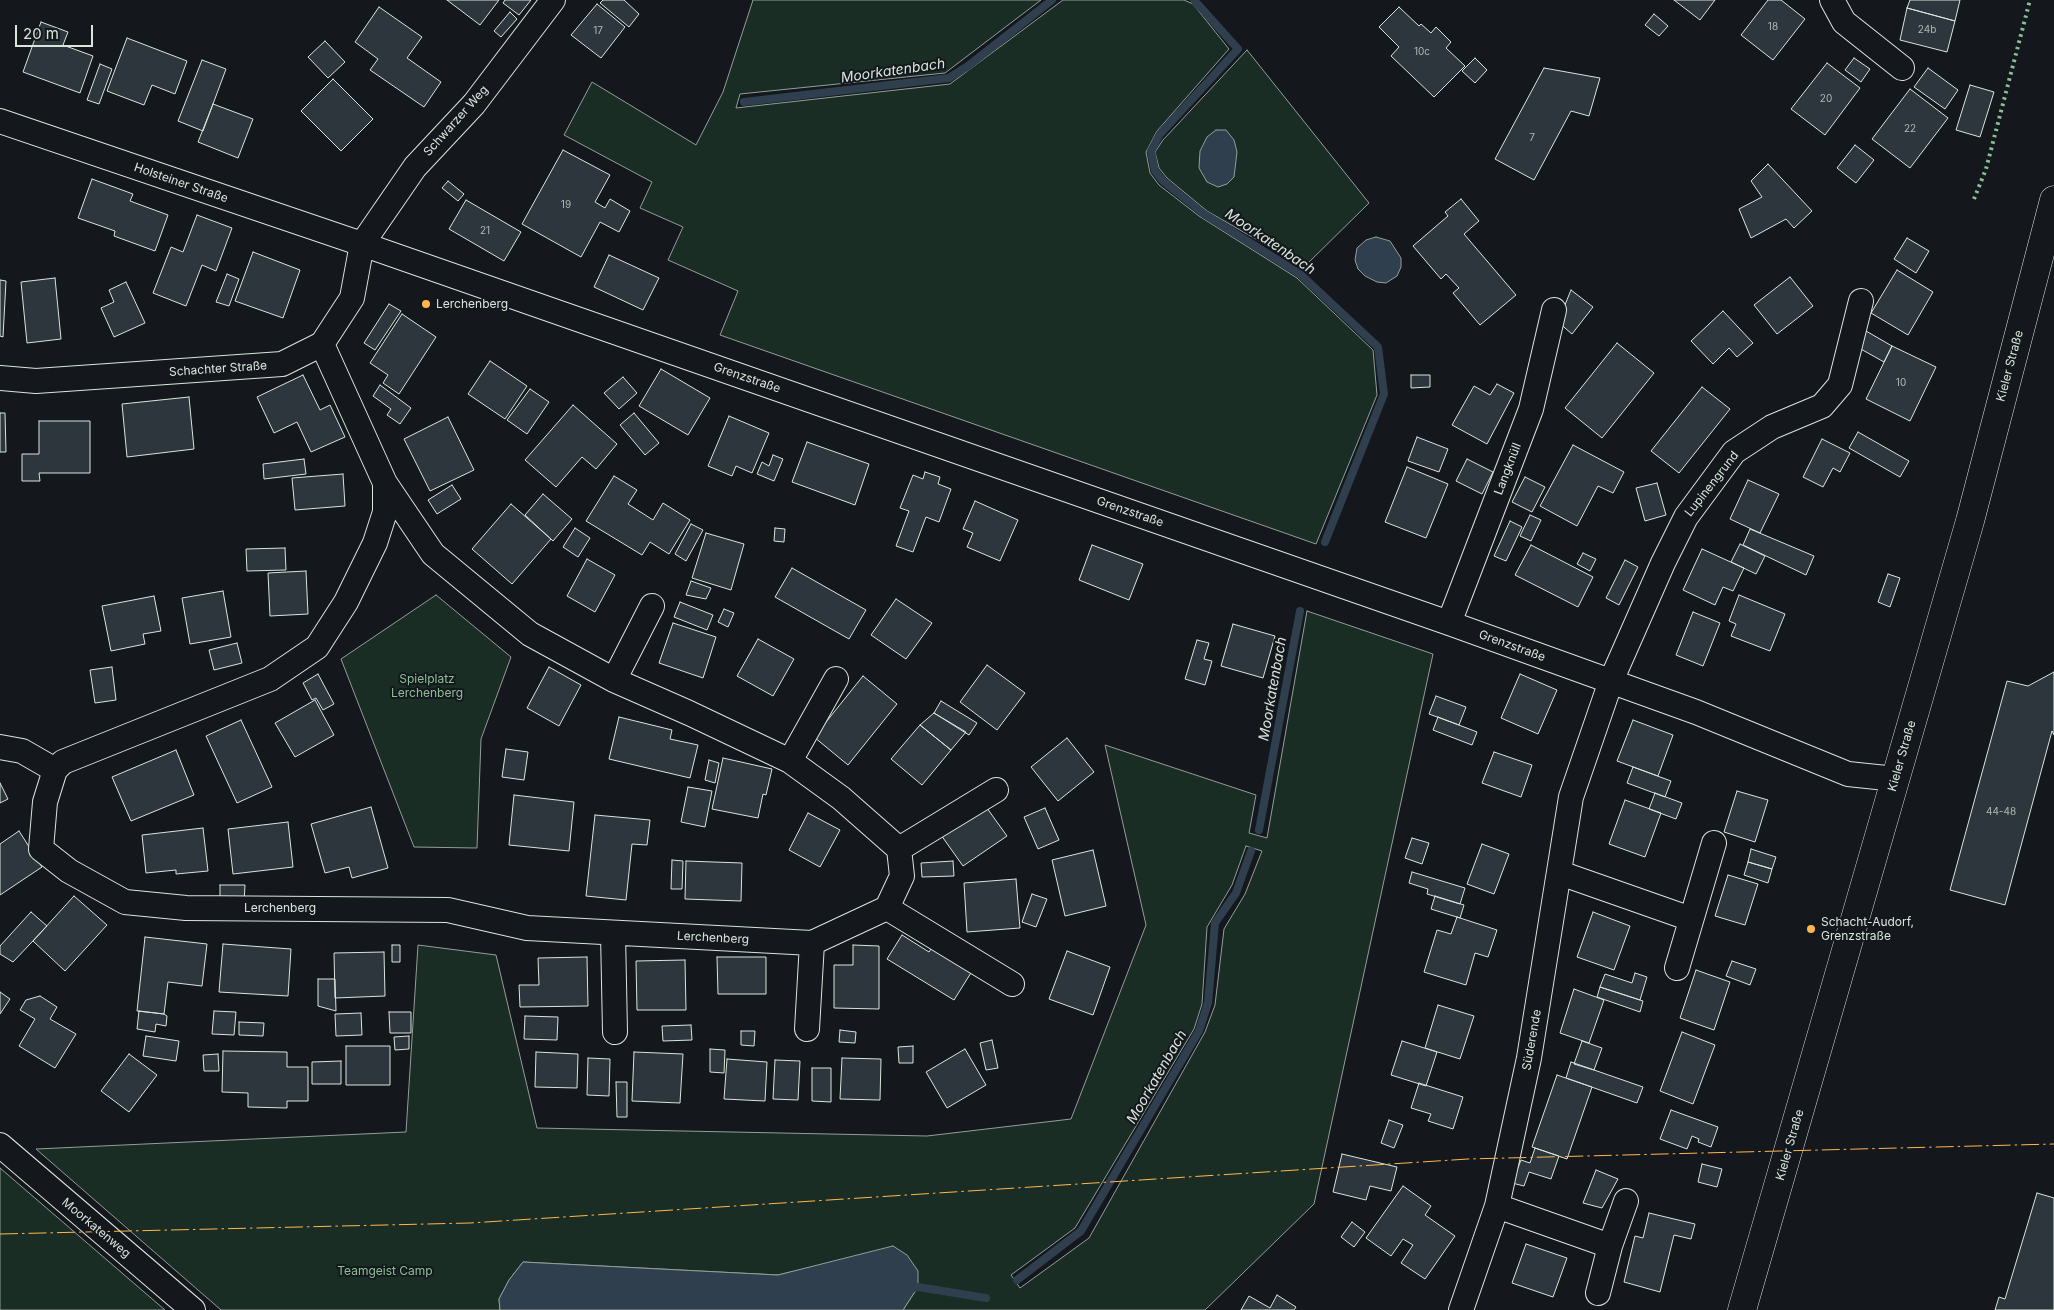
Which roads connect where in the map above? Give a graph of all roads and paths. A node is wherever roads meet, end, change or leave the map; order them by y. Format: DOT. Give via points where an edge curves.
graph roads {
  1 [pos="553,0"];
  2 [pos="1832,0"];
  3 [pos="1902,68"];
  4 [pos="0,121"];
  5 [pos="2054,200"];
  6 [pos="362,244"];
  7 [pos="1861,301"];
  8 [pos="1554,310"];
  9 [pos="322,344"];
  10 [pos="0,378"];
  11 [pos="385,483"];
  12 [pos="652,606"];
  13 [pos="1450,623"];
  14 [pos="836,679"];
  15 [pos="614,680"];
  16 [pos="1610,681"];
  17 [pos="0,747"];
  18 [pos="790,761"];
  19 [pos="55,770"];
  20 [pos="1896,779"];
  21 [pos="996,790"];
  22 [pos="1714,843"];
  23 [pos="899,848"];
  24 [pos="1560,873"];
  25 [pos="887,908"];
  26 [pos="1691,919"];
  27 [pos="613,933"];
  28 [pos="812,943"];
  29 [pos="1677,968"];
  30 [pos="1012,984"];
  31 [pos="807,1029"];
  32 [pos="615,1032"];
  33 [pos="0,1146"];
  34 [pos="1626,1201"];
  35 [pos="1497,1206"];
  36 [pos="1610,1246"];
  37 [pos="1598,1293"];
  38 [pos="193,1310"];
  39 [pos="1461,1310"];
  40 [pos="1742,1310"];
  1 -- 6 [label="street, Schwarzer Weg" via="474,104 415,167"];
  2 -- 3 [label="street" via="1844,22"];
  4 -- 6 [label="street, Holsteiner Straße"];
  5 -- 20 [label="street, Kieler Straße" via="1970,521"];
  6 -- 9 [label="street" via="352,298"];
  6 -- 13 [label="street, Grenzstraße"];
  7 -- 16 [label="street, Lupinengrund" via="1840,385 1822,406 1772,427 1734,452 1686,517"];
  8 -- 13 [label="street, Langknüll" via="1531,409"];
  9 -- 10 [label="street, Schachter Straße" via="282,364 36,380"];
  9 -- 11 [label="street"];
  11 -- 15 [label="street" via="433,554 530,634"];
  11 -- 19 [label="street" via="385,512 376,543 346,602 317,646 270,678 63,762"];
  12 -- 15 [label="street"];
  13 -- 16 [label="street, Grenzstraße"];
  14 -- 18 [label="street"];
  15 -- 18 [label="street"];
  16 -- 20 [label="street, Grenzstraße" via="1848,774"];
  16 -- 24 [label="street, Süderende" via="1571,796"];
  17 -- 19 [label="street" via="22,751"];
  18 -- 23 [label="street" via="841,798"];
  19 -- 27 [label="street, Lerchenberg" via="46,802 41,849 69,871 125,902 186,908 448,910 527,928"];
  20 -- 40 [label="street, Kieler Straße"];
  21 -- 23 [label="street"];
  22 -- 26 [label="street"];
  23 -- 25 [label="street" via="902,876"];
  24 -- 26 [label="street"];
  24 -- 35 [label="street, Süderende" via="1529,1058"];
  25 -- 28 [label="street, Lerchenberg"];
  25 -- 30 [label="street"];
  26 -- 29 [label="street"];
  27 -- 28 [label="street, Lerchenberg"];
  27 -- 32 [label="street"];
  28 -- 31 [label="street"];
  33 -- 38 [label="street, Moorkatenweg"];
  34 -- 36 [label="street"];
  35 -- 36 [label="street"];
  35 -- 39 [label="street, Süderende"];
  36 -- 37 [label="street"];
}
